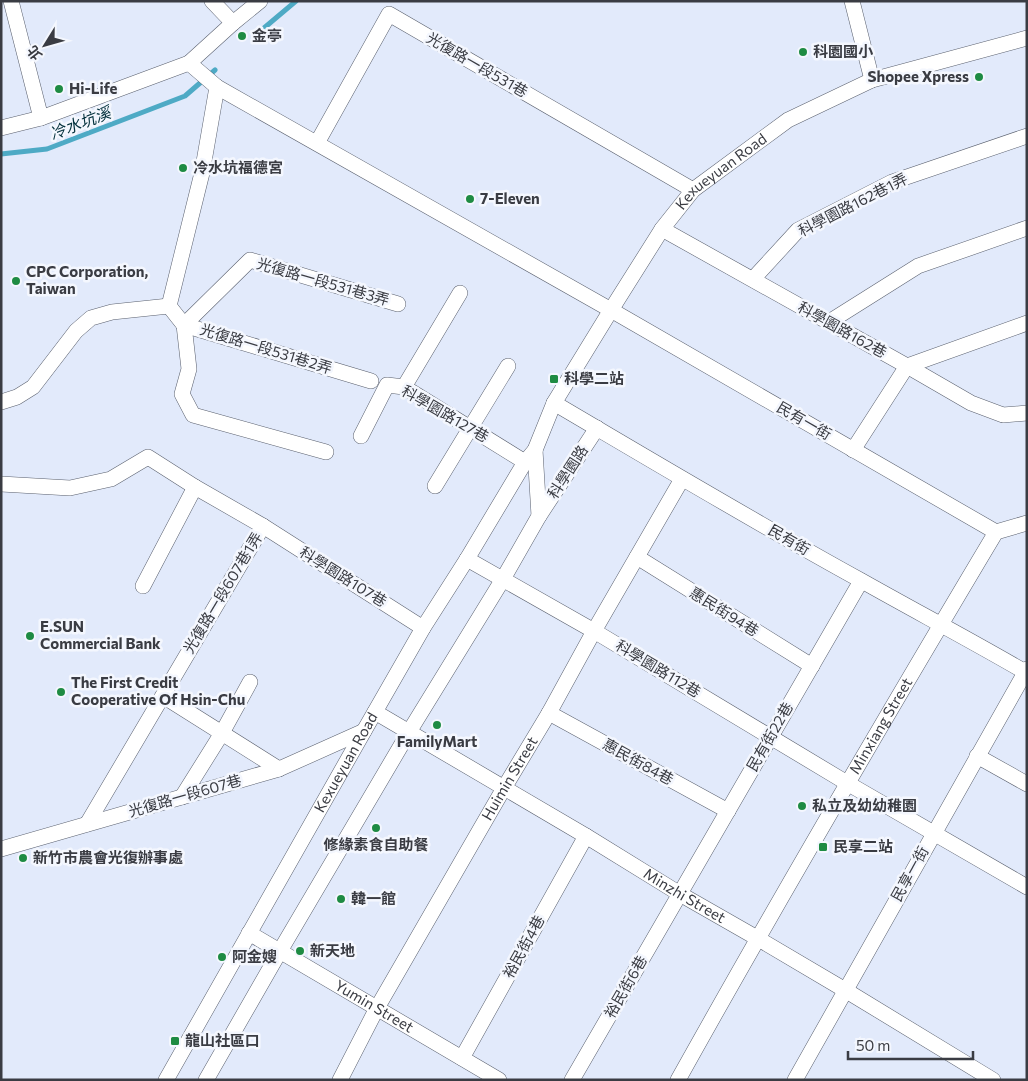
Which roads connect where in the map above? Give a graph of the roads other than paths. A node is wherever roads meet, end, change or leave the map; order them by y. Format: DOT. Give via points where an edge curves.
graph roads {
  1 [pos="11,1"];
  2 [pos="212,1"];
  3 [pos="260,1"];
  4 [pos="852,1"];
  5 [pos="233,23"];
  6 [pos="1027,38"];
  7 [pos="189,63"];
  8 [pos="872,80"];
  9 [pos="217,87"];
  10 [pos="41,118"];
  11 [pos="1,128"];
  12 [pos="1027,136"];
  13 [pos="317,143"];
  14 [pos="693,190"];
  15 [pos="1027,228"];
  16 [pos="662,229"];
  17 [pos="753,280"];
  18 [pos="460,293"];
  19 [pos="398,304"];
  20 [pos="169,306"];
  21 [pos="611,310"];
  22 [pos="829,322"];
  23 [pos="1027,323"];
  24 [pos="184,325"];
  25 [pos="508,366"];
  26 [pos="907,366"];
  27 [pos="371,381"];
  28 [pos="404,387"];
  29 [pos="1,402"];
  30 [pos="554,403"];
  31 [pos="1027,413"];
  32 [pos="470,428"];
  33 [pos="597,428"];
  34 [pos="361,436"];
  35 [pos="535,450"];
  36 [pos="853,450"];
  37 [pos="326,452"];
  38 [pos="525,462"];
  39 [pos="682,480"];
  40 [pos="1,484"];
  41 [pos="435,486"];
  42 [pos="195,487"];
  43 [pos="539,516"];
  44 [pos="1027,523"];
  45 [pos="262,526"];
  46 [pos="996,532"];
  47 [pos="467,558"];
  48 [pos="637,558"];
  49 [pos="503,579"];
  50 [pos="861,581"];
  51 [pos="143,586"];
  52 [pos="941,624"];
  53 [pos="423,628"];
  54 [pos="594,631"];
  55 [pos="812,666"];
  56 [pos="1026,671"];
  57 [pos="250,682"];
  58 [pos="162,696"];
  59 [pos="375,712"];
  60 [pos="549,713"];
  61 [pos="364,731"];
  62 [pos="409,732"];
  63 [pos="222,733"];
  64 [pos="770,737"];
  65 [pos="977,756"];
  66 [pos="280,769"];
  67 [pos="847,783"];
  68 [pos="1027,784"];
  69 [pos="504,788"];
  70 [pos="182,797"];
  71 [pos="728,812"];
  72 [pos="87,824"];
  73 [pos="934,833"];
  74 [pos="586,836"];
  75 [pos="1,849"];
  76 [pos="1027,887"];
  77 [pos="680,894"];
  78 [pos="249,934"];
  79 [pos="757,938"];
  80 [pos="280,951"];
  81 [pos="845,990"];
  82 [pos="377,1008"];
  83 [pos="462,1058"];
  84 [pos="166,1080"];
  85 [pos="206,1080"];
  86 [pos="340,1080"];
  87 [pos="499,1080"];
  88 [pos="572,1080"];
  89 [pos="678,1080"];
  90 [pos="795,1080"];
  91 [pos="993,1080"];
  1 -- 10 [label="street"];
  2 -- 5 [label="street"];
  3 -- 5 [label="street"];
  4 -- 8 [label="street"];
  5 -- 7 [label="street"];
  6 -- 8 [label="street, Kexueyuan Road"];
  7 -- 9 [label="street"];
  7 -- 10 [label="street"];
  8 -- 14 [label="street, Kexueyuan Road" via="788,120"];
  9 -- 13 [label="street"];
  9 -- 20 [label="street" via="202,173"];
  10 -- 11 [label="street"];
  12 -- 17 [label="street, 科學園路162巷1弄" via="892,182 798,230"];
  13 -- 14 [label="street, 光復路一段531巷" via="389,14"];
  13 -- 21 [label="street"];
  14 -- 16 [label="street, Kexueyuan Road"];
  15 -- 22 [label="street" via="918,266"];
  16 -- 17 [label="street, 科學園路162巷"];
  16 -- 21 [label="street, Kexueyuan Road"];
  17 -- 22 [label="street, 科學園路162巷"];
  18 -- 28 [label="street"];
  19 -- 24 [label="street, 光復路一段531巷3弄" via="250,260"];
  20 -- 24 [label="street, 光復路一段531巷2弄"];
  20 -- 29 [label="street" via="112,312 91,318 76,331 33,388"];
  21 -- 30 [label="street, Kexueyuan Road"];
  21 -- 36 [label="street, 民有一街"];
  22 -- 26 [label="street, 科學園路162巷"];
  23 -- 26 [label="street"];
  24 -- 27 [label="street, 光復路一段531巷2弄"];
  24 -- 37 [label="street" via="189,368 182,394 193,415"];
  25 -- 32 [label="street"];
  26 -- 31 [label="street, 科學園路162巷" via="971,403 1003,415"];
  26 -- 36 [label="street"];
  28 -- 32 [label="street, 科學園路127巷"];
  28 -- 34 [label="street, 科學園路127巷" via="387,385"];
  30 -- 33 [label="street, 民有街"];
  30 -- 35 [label="street, Kexueyuan Road"];
  32 -- 38 [label="street, 科學園路127巷"];
  32 -- 41 [label="street"];
  33 -- 39 [label="street, 民有街"];
  33 -- 43 [label="street, 科學園路"];
  35 -- 38 [label="street, Kexueyuan Road"];
  35 -- 43 [label="street, Kexueyuan Road"];
  36 -- 46 [label="street, 民有一街"];
  38 -- 47 [label="street, Kexueyuan Road"];
  39 -- 48 [label="street, Huimin Street"];
  39 -- 50 [label="street, 民有街"];
  40 -- 42 [label="street, 光復路一段607巷1弄" via="70,488 111,479 148,457"];
  42 -- 45 [label="street, 光復路一段607巷1弄"];
  42 -- 51 [label="street"];
  43 -- 49 [label="street"];
  44 -- 46 [label="street"];
  45 -- 53 [label="street, 科學園路107巷"];
  45 -- 58 [label="street, 光復路一段607巷1弄"];
  46 -- 52 [label="street, Minxiang Street"];
  47 -- 49 [label="street, 科學園路112巷"];
  47 -- 53 [label="street, Kexueyuan Road"];
  48 -- 54 [label="street, Huimin Street"];
  48 -- 55 [label="street, 惠民街94巷"];
  49 -- 54 [label="street, 科學園路112巷"];
  49 -- 62 [label="street"];
  50 -- 52 [label="street, 民有街"];
  50 -- 55 [label="street, 民有街22巷"];
  52 -- 56 [label="street, 民有街"];
  52 -- 67 [label="street, Minxiang Street"];
  53 -- 59 [label="street, Kexueyuan Road"];
  54 -- 60 [label="street, Huimin Street"];
  54 -- 64 [label="street, 科學園路112巷"];
  55 -- 64 [label="street, 民有街22巷"];
  56 -- 65 [label="street, 民享一街"];
  57 -- 63 [label="street"];
  58 -- 63 [label="street"];
  58 -- 72 [label="street, 光復路一段607巷1弄"];
  59 -- 61 [label="street, Kexueyuan Road"];
  59 -- 62 [label="street, Minzhi Street"];
  60 -- 69 [label="street, Huimin Street"];
  60 -- 71 [label="street, 惠民街84巷"];
  61 -- 66 [label="street, 光復路一段607巷"];
  61 -- 78 [label="street, Kexueyuan Road"];
  62 -- 69 [label="street, Minzhi Street"];
  62 -- 80 [label="street"];
  63 -- 66 [label="street"];
  63 -- 70 [label="street"];
  64 -- 67 [label="street, 科學園路112巷"];
  64 -- 71 [label="street, 民有街22巷"];
  65 -- 68 [label="street"];
  65 -- 73 [label="street, 民享一街"];
  66 -- 70 [label="street, 光復路一段607巷"];
  67 -- 73 [label="street, 科學園路112巷"];
  67 -- 79 [label="street, Minxiang Street"];
  69 -- 74 [label="street, Minzhi Street"];
  69 -- 82 [label="street, Huimin Street"];
  70 -- 72 [label="street, 光復路一段607巷"];
  71 -- 77 [label="street, 民有街22巷"];
  72 -- 75 [label="street, 光復路一段607巷"];
  73 -- 76 [label="street, 科學園路112巷"];
  73 -- 81 [label="street, 民享一街"];
  74 -- 77 [label="street, Minzhi Street"];
  74 -- 83 [label="street, 裕民街4巷"];
  77 -- 79 [label="street, Minzhi Street"];
  77 -- 88 [label="street, 裕民街6巷"];
  78 -- 80 [label="street, Yumin Street"];
  78 -- 84 [label="street, Kexueyuan Road"];
  79 -- 81 [label="street, Minzhi Street"];
  79 -- 89 [label="street, Minxiang Street"];
  80 -- 82 [label="street, Yumin Street"];
  80 -- 85 [label="street"];
  81 -- 90 [label="street, 民享一街"];
  81 -- 91 [label="street, Minzhi Street"];
  82 -- 83 [label="street, Yumin Street"];
  82 -- 86 [label="street, Huimin Street"];
  83 -- 87 [label="street, Yumin Street"];
}
